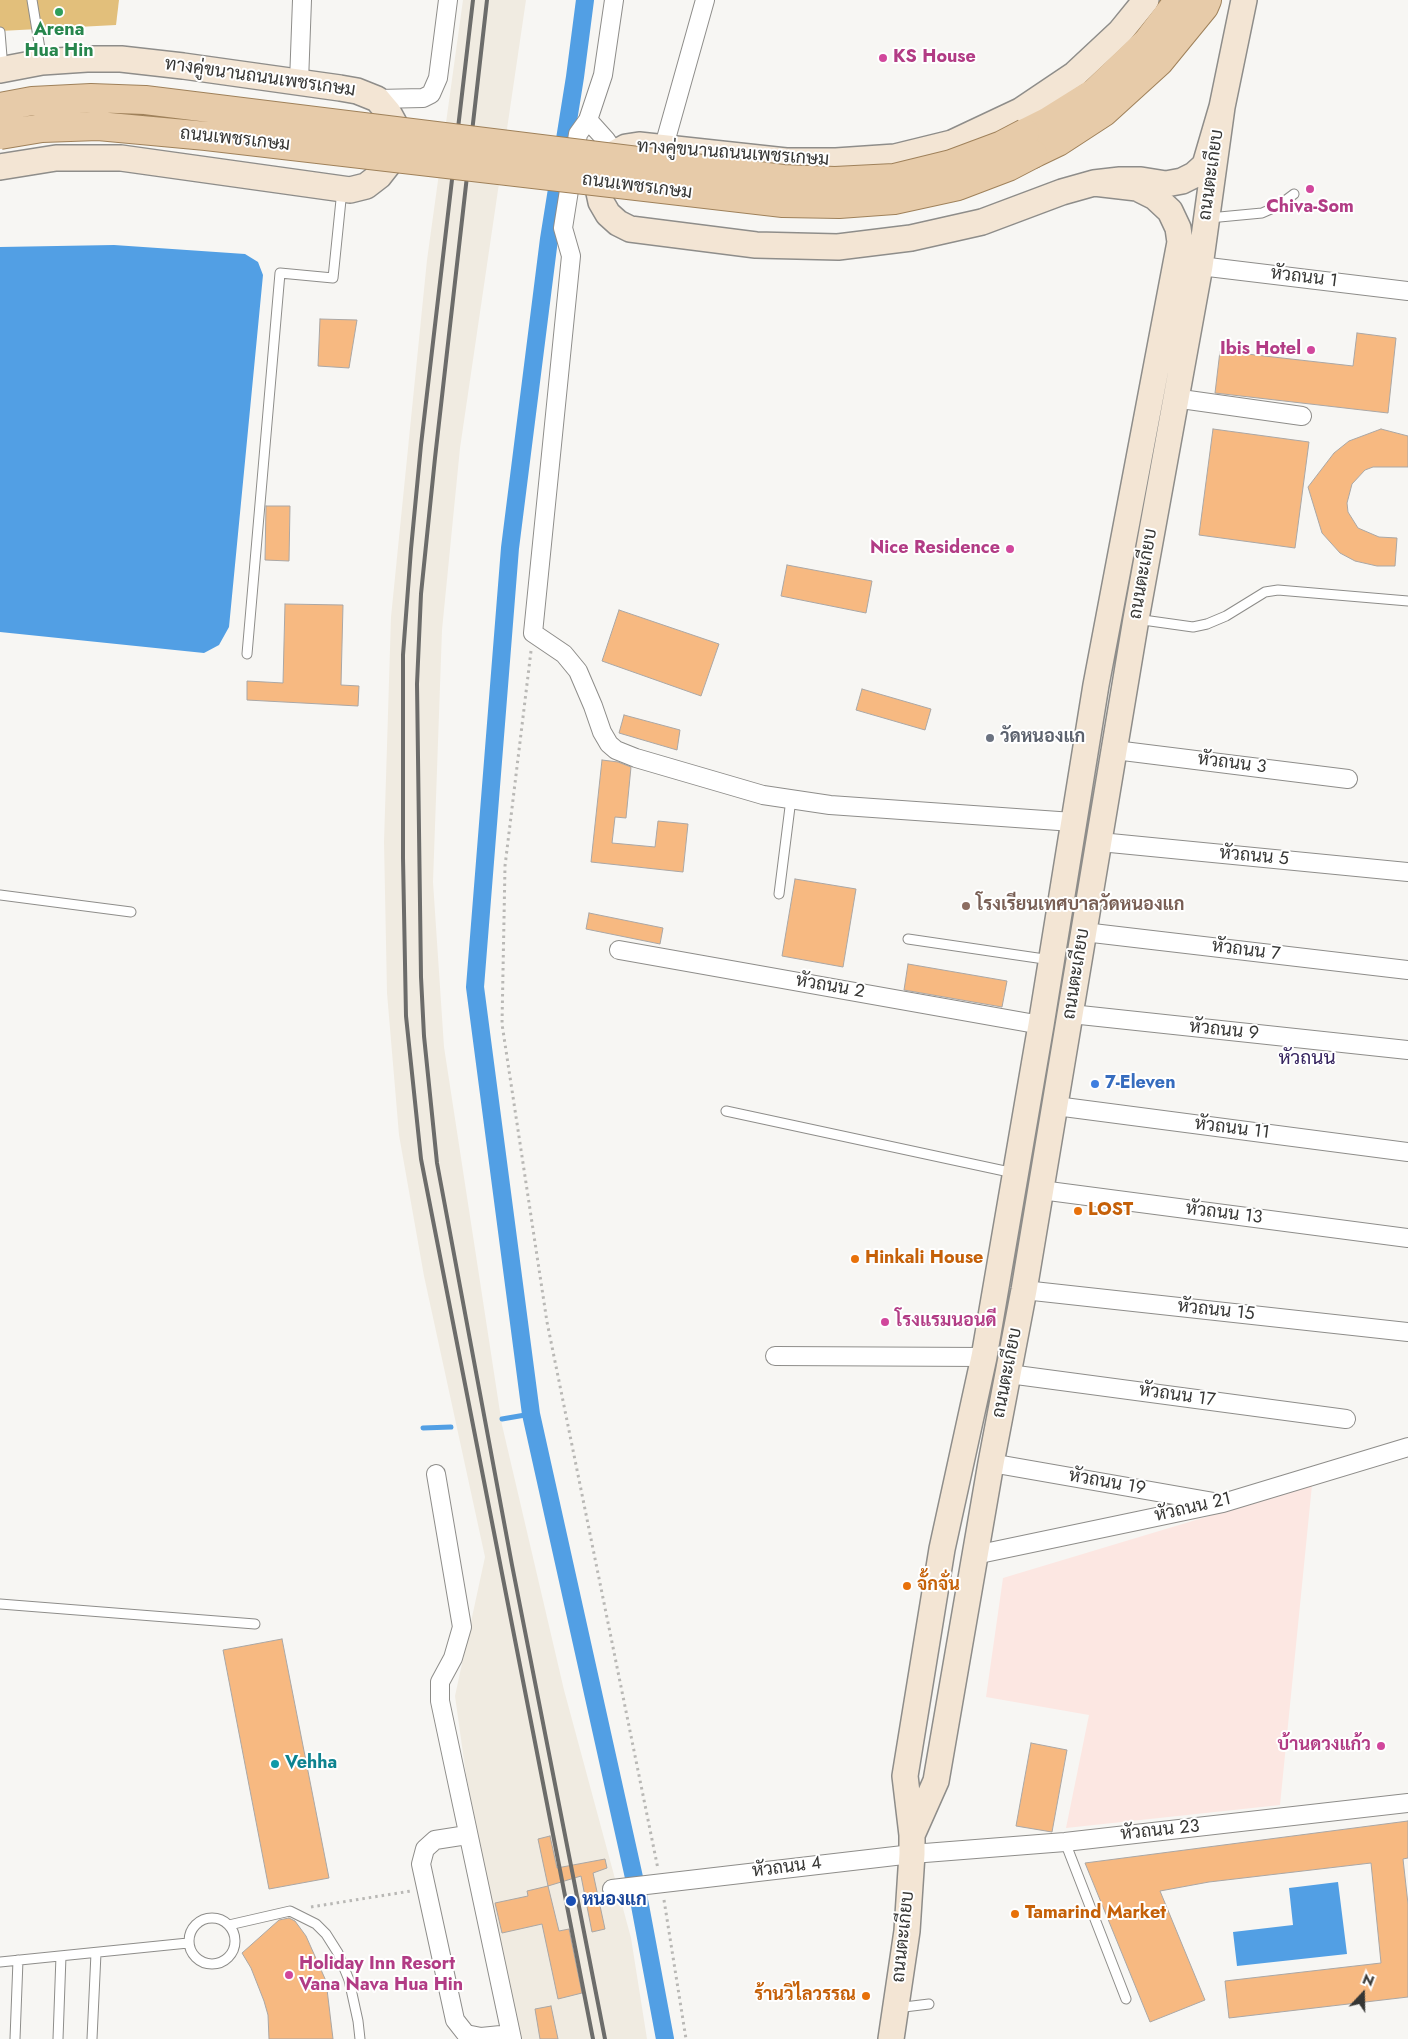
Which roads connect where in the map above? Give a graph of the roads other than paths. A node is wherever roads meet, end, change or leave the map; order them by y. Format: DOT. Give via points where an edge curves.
graph roads {
  1 [pos="32,0"];
  2 [pos="302,0"];
  3 [pos="448,0"];
  4 [pos="614,0"];
  5 [pos="705,0"];
  6 [pos="1146,0"];
  7 [pos="1179,0"];
  8 [pos="1207,0"];
  9 [pos="1244,0"];
  10 [pos="0,32"];
  11 [pos="42,62"];
  12 [pos="2,70"];
  13 [pos="299,82"];
  14 [pos="377,99"];
  15 [pos="0,107"];
  16 [pos="1222,107"];
  17 [pos="588,120"];
  18 [pos="0,135"];
  19 [pos="1029,144"];
  20 [pos="664,146"];
  21 [pos="615,153"];
  22 [pos="0,167"];
  23 [pos="1094,183"];
  24 [pos="342,190"];
  25 [pos="1294,194"];
  26 [pos="1206,219"];
  27 [pos="1200,266"];
  28 [pos="1408,291"];
  29 [pos="1174,398"];
  30 [pos="1302,416"];
  31 [pos="1408,601"];
  32 [pos="1136,619"];
  33 [pos="247,654"];
  34 [pos="1115,750"];
  35 [pos="1348,779"];
  36 [pos="791,799"];
  37 [pos="1071,834"];
  38 [pos="1100,845"];
  39 [pos="1408,872"];
  40 [pos="779,894"];
  41 [pos="0,895"];
  42 [pos="131,912"];
  43 [pos="1084,932"];
  44 [pos="908,939"];
  45 [pos="619,950"];
  46 [pos="1051,960"];
  47 [pos="1408,970"];
  48 [pos="1071,1014"];
  49 [pos="1041,1025"];
  50 [pos="1408,1050"];
  51 [pos="1056,1106"];
  52 [pos="726,1111"];
  53 [pos="1408,1152"];
  54 [pos="1015,1173"];
  55 [pos="1041,1190"];
  56 [pos="1408,1238"];
  57 [pos="1024,1290"];
  58 [pos="1408,1332"];
  59 [pos="775,1356"];
  60 [pos="984,1356"];
  61 [pos="1009,1374"];
  62 [pos="1346,1419"];
  63 [pos="969,1422"];
  64 [pos="998,1427"];
  65 [pos="1408,1446"];
  66 [pos="991,1463"];
  67 [pos="436,1474"];
  68 [pos="1223,1503"];
  69 [pos="942,1550"];
  70 [pos="975,1555"];
  71 [pos="0,1604"];
  72 [pos="255,1624"];
  73 [pos="1408,1803"];
  74 [pos="467,1835"];
  75 [pos="1065,1842"];
  76 [pos="912,1845"];
  77 [pos="612,1889"];
  78 [pos="229,1925"];
  79 [pos="188,1943"];
  80 [pos="96,1953"];
  81 [pos="61,1956"];
  82 [pos="18,1960"];
  83 [pos="0,1962"];
  84 [pos="1126,2000"];
  85 [pos="929,2004"];
  86 [pos="896,2008"];
  87 [pos="512,2037"];
  88 [pos="15,2039"];
  89 [pos="58,2039"];
  90 [pos="92,2039"];
  91 [pos="360,2039"];
  92 [pos="891,2039"];
  1 -- 11 [label="lane"];
  2 -- 13 [label="street"];
  3 -- 14 [label="street" via="438,78 431,94 423,98"];
  4 -- 17 [label="street" via="603,75"];
  5 -- 20 [label="street"];
  6 -- 20 [label="street, ทางคู่ขนานถนนเพชรเกษม" via="1120,32 1075,74 1020,111 952,143 895,157 836,161 786,161"];
  7 -- 19 [label="main road, ถนนเพชรเกษม" via="1148,41 1095,92 1047,122"];
  8 -- 19 [label="main road, ถนนเพชรเกษม" via="1159,62 1104,112 1058,142"];
  9 -- 16 [label="street, ทางคู่ขนานถนนเพชรเกษม"];
  10 -- 12 [label="lane"];
  11 -- 12 [label="street, ทางคู่ขนานถนนเพชรเกษม"];
  11 -- 13 [label="street, ทางคู่ขนานถนนเพชรเกษม" via="121,60"];
  13 -- 14 [label="street, ทางคู่ขนานถนนเพชรเกษม" via="357,91"];
  14 -- 24 [label="street, ทางคู่ขนานถนนเพชรเกษม" via="394,123 396,136 390,162 366,186"];
  15 -- 19 [label="main road, ถนนเพชรเกษม, bridge" via="32,101 91,98 145,100 783,179 835,181 894,178 951,164 1002,145"];
  16 -- 23 [label="street, ทางคู่ขนานถนนเพชรเกษม" via="1205,165 1194,175 1166,184 1141,180"];
  16 -- 26 [label="street, ถนนตะเกียบ"];
  17 -- 21 [label="street"];
  17 -- 36 [label="street" via="578,134 563,228 570,256 533,633 564,654 578,672 602,732 616,750 762,794"];
  18 -- 19 [label="main road, ถนนเพชรเกษม, bridge" via="42,128 98,126 783,204 894,200 958,186 1008,167"];
  20 -- 21 [label="street, ทางคู่ขนานถนนเพชรเกษม" via="639,145"];
  21 -- 23 [label="street, ทางคู่ขนานถนนเพชรเกษม" via="603,169 598,188 601,202 618,223 630,229 756,246 838,247 911,238 982,222"];
  22 -- 24 [label="street, ทางคู่ขนานถนนเพชรเกษม" via="56,158 115,158"];
  23 -- 37 [label="street, ถนนตะเกียบ" via="1137,188 1155,197 1170,211 1180,242"];
  24 -- 33 [label="lane" via="333,278 280,273"];
  25 -- 26 [label="lane" via="1262,213"];
  26 -- 27 [label="street, ถนนตะเกียบ"];
  27 -- 28 [label="street, หัวถนน 1"];
  27 -- 29 [label="street, ถนนตะเกียบ"];
  29 -- 30 [label="street"];
  29 -- 32 [label="street, ถนนตะเกียบ"];
  31 -- 32 [label="lane" via="1278,590 1266,592 1207,624 1192,627"];
  32 -- 34 [label="street, ถนนตะเกียบ"];
  34 -- 35 [label="street, หัวถนน 3"];
  34 -- 38 [label="street, ถนนตะเกียบ"];
  36 -- 37 [label="street"];
  36 -- 40 [label="lane"];
  37 -- 38 [label="street"];
  37 -- 46 [label="street, ถนนตะเกียบ"];
  38 -- 39 [label="street, หัวถนน 5"];
  38 -- 43 [label="street, ถนนตะเกียบ"];
  41 -- 42 [label="lane"];
  43 -- 47 [label="street, หัวถนน 7"];
  43 -- 48 [label="street, ถนนตะเกียบ"];
  44 -- 46 [label="lane"];
  45 -- 49 [label="street, หัวถนน 2"];
  46 -- 49 [label="street, ถนนตะเกียบ"];
  48 -- 50 [label="street, หัวถนน 9"];
  48 -- 51 [label="street, ถนนตะเกียบ"];
  49 -- 54 [label="street, ถนนตะเกียบ"];
  51 -- 53 [label="street, หัวถนน 11"];
  51 -- 55 [label="street, ถนนตะเกียบ"];
  52 -- 54 [label="lane"];
  54 -- 60 [label="street, ถนนตะเกียบ"];
  55 -- 56 [label="street, หัวถนน 13"];
  55 -- 57 [label="street, ถนนตะเกียบ"];
  57 -- 58 [label="street, หัวถนน 15"];
  57 -- 61 [label="street, ถนนตะเกียบ"];
  59 -- 60 [label="street"];
  60 -- 63 [label="street, ถนนตะเกียบ"];
  61 -- 62 [label="street, หัวถนน 17"];
  61 -- 64 [label="street, ถนนตะเกียบ"];
  63 -- 64 [label="street"];
  63 -- 69 [label="street, ถนนตะเกียบ"];
  64 -- 66 [label="street, ถนนตะเกียบ"];
  65 -- 68 [label="street, หัวถนน 21"];
  66 -- 68 [label="street, หัวถนน 19"];
  66 -- 70 [label="street, ถนนตะเกียบ"];
  67 -- 74 [label="street" via="462,1627 453,1658 440,1682 440,1701"];
  68 -- 70 [label="street, หัวถนน 21"];
  69 -- 70 [label="street"];
  69 -- 76 [label="street, ถนนตะเกียบ" via="905,1776"];
  70 -- 76 [label="street, ถนนตะเกียบ" via="936,1781"];
  71 -- 72 [label="lane"];
  73 -- 75 [label="street, หัวถนน 23"];
  74 -- 87 [label="street"];
  74 -- 87 [label="street" via="435,1840 425,1849 421,1864 455,2020 466,2034"];
  75 -- 76 [label="street, หัวถนน 23"];
  75 -- 84 [label="lane"];
  76 -- 77 [label="street, หัวถนน 4"];
  76 -- 86 [label="street, ถนนตะเกียบ" via="907,1931"];
  78 -- 79 [label="lane" via="216,1918 202,1920 191,1929"];
  78 -- 79 [label="lane" via="235,1938 232,1952 222,1962 201,1960"];
  78 -- 91 [label="lane" via="290,1911 316,1924 338,1953 354,1999"];
  79 -- 80 [label="lane"];
  80 -- 81 [label="lane"];
  80 -- 90 [label="lane"];
  81 -- 82 [label="lane"];
  81 -- 89 [label="lane"];
  82 -- 83 [label="lane"];
  82 -- 88 [label="lane"];
  85 -- 86 [label="lane"];
  86 -- 92 [label="street, ถนนตะเกียบ"];
}
